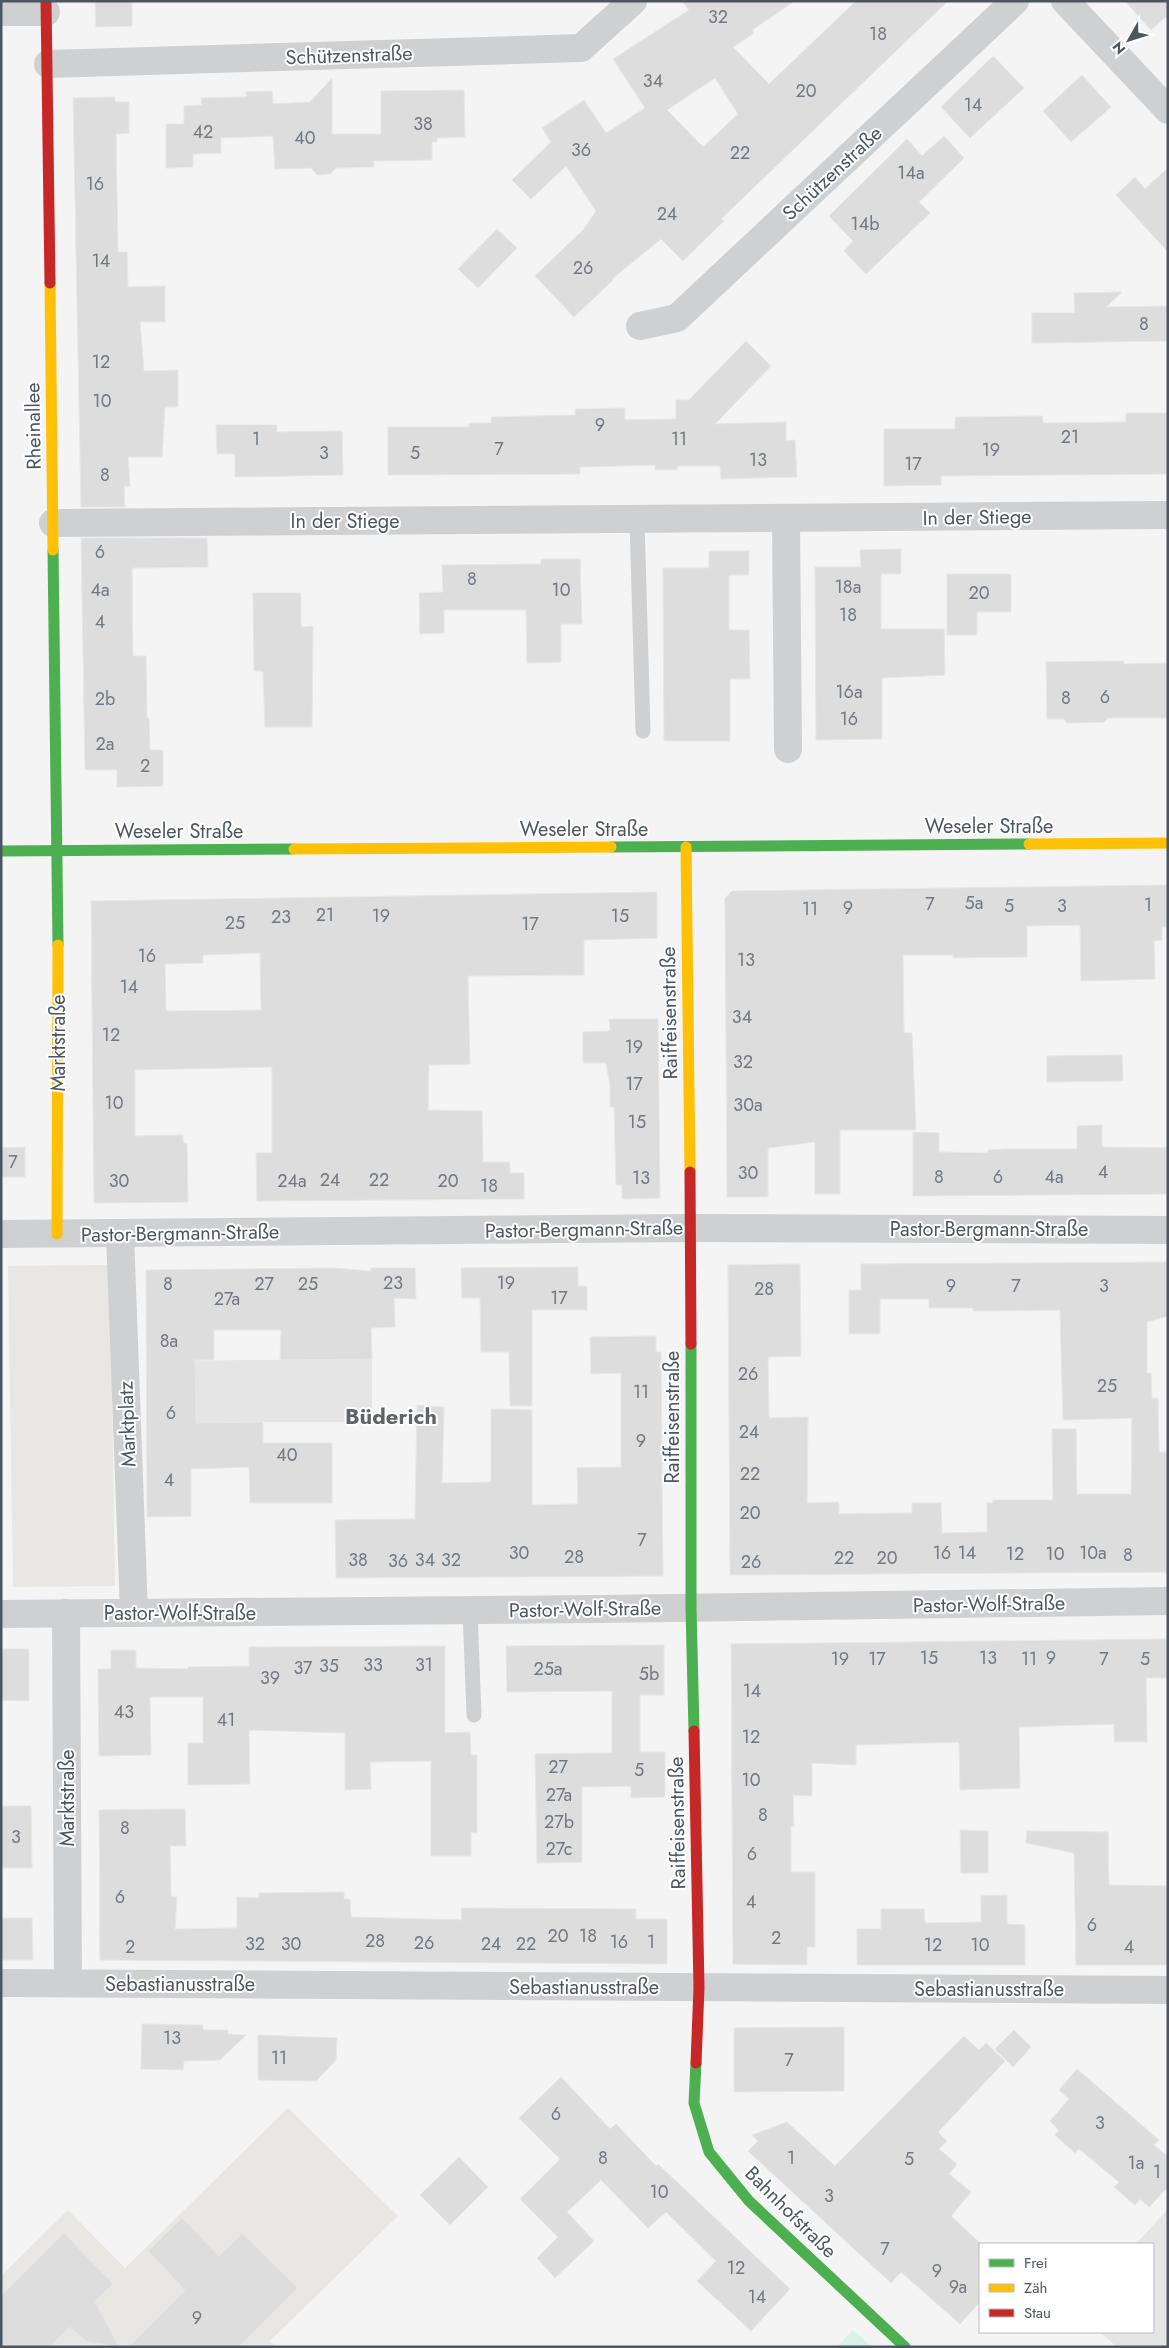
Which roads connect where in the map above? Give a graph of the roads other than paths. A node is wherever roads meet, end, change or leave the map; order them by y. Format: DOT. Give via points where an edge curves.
graph roads {
  1 [pos="633,1"];
  2 [pos="1015,1"];
  3 [pos="1065,1"];
  4 [pos="46,6"];
  5 [pos="1,12"];
  6 [pos="48,64"];
  7 [pos="1168,110"];
  8 [pos="640,326"];
  9 [pos="1168,515"];
  10 [pos="637,519"];
  11 [pos="786,519"];
  12 [pos="53,523"];
  13 [pos="643,731"];
  14 [pos="788,749"];
  15 [pos="1168,843"];
  16 [pos="686,847"];
  17 [pos="1,851"];
  18 [pos="57,851"];
  19 [pos="691,1228"];
  20 [pos="1168,1230"];
  21 [pos="1,1234"];
  22 [pos="57,1234"];
  23 [pos="120,1234"];
  24 [pos="1168,1601"];
  25 [pos="691,1608"];
  26 [pos="470,1610"];
  27 [pos="134,1613"];
  28 [pos="1,1614"];
  29 [pos="66,1614"];
  30 [pos="474,1715"];
  31 [pos="1,1983"];
  32 [pos="68,1983"];
  33 [pos="699,1988"];
  34 [pos="1168,1990"];
  35 [pos="905,2347"];
  1 -- 6 [label="street, Schützenstraße" via="581,48"];
  2 -- 8 [label="street, Schützenstraße" via="677,318"];
  3 -- 7 [label="street"];
  4 -- 5 [label="street"];
  4 -- 6 [label="street, Rheinallee"];
  6 -- 12 [label="street, Rheinallee"];
  9 -- 11 [label="street, In der Stiege"];
  10 -- 11 [label="street, In der Stiege"];
  10 -- 12 [label="street, In der Stiege"];
  10 -- 13 [label="lane"];
  11 -- 14 [label="street"];
  12 -- 18 [label="street, Rheinallee"];
  15 -- 16 [label="street, Weseler Straße"];
  16 -- 18 [label="street, Weseler Straße"];
  16 -- 19 [label="street, Raiffeisenstraße"];
  17 -- 18 [label="street, Weseler Straße"];
  18 -- 22 [label="street, Marktstraße"];
  19 -- 20 [label="street, Pastor-Bergmann-Straße"];
  19 -- 23 [label="street, Pastor-Bergmann-Straße"];
  19 -- 25 [label="street, Raiffeisenstraße"];
  21 -- 22 [label="street, Pastor-Bergmann-Straße"];
  22 -- 23 [label="street, Pastor-Bergmann-Straße"];
  23 -- 27 [label="street, Marktplatz"];
  24 -- 25 [label="street, Pastor-Wolf-Straße"];
  25 -- 26 [label="street, Pastor-Wolf-Straße"];
  25 -- 33 [label="street, Raiffeisenstraße"];
  26 -- 27 [label="street, Pastor-Wolf-Straße"];
  26 -- 30 [label="lane"];
  27 -- 29 [label="street, Pastor-Wolf-Straße"];
  28 -- 29 [label="street, Pastor-Wolf-Straße"];
  29 -- 32 [label="street, Marktstraße"];
  31 -- 32 [label="street, Sebastianusstraße"];
  32 -- 33 [label="street, Sebastianusstraße"];
  33 -- 34 [label="street, Sebastianusstraße"];
  33 -- 35 [label="street, Bahnhofstraße" via="694,2103 709,2152 749,2201"];
}
